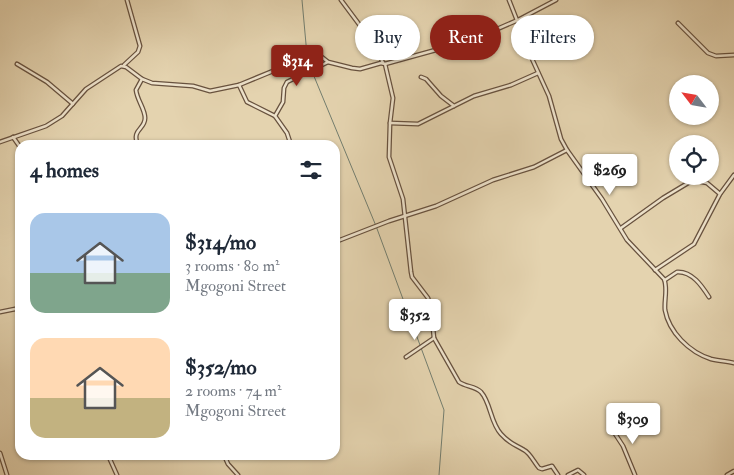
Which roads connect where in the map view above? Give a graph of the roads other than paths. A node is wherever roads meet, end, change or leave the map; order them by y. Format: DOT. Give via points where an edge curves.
graph roads {
  1 [pos="126,0"];
  2 [pos="341,0"];
  3 [pos="510,0"];
  4 [pos="556,0"];
  5 [pos="516,15"];
  6 [pos="528,15"];
  7 [pos="511,23"];
  8 [pos="678,23"];
  9 [pos="734,55"];
  10 [pos="533,60"];
  11 [pos="328,62"];
  12 [pos="384,63"];
  13 [pos="17,64"];
  14 [pos="124,66"];
  15 [pos="538,73"];
  16 [pos="421,77"];
  17 [pos="142,79"];
  18 [pos="239,85"];
  19 [pos="73,104"];
  20 [pos="454,106"];
  21 [pos="275,116"];
  22 [pos="390,123"];
  23 [pos="13,137"];
  24 [pos="15,140"];
  25 [pos="136,140"];
  26 [pos="289,140"];
  27 [pos="0,142"];
  28 [pos="567,150"];
  29 [pos="734,175"];
  30 [pos="720,194"];
  31 [pos="405,216"];
  32 [pos="620,228"];
  33 [pos="340,240"];
  34 [pos="655,270"];
  35 [pos="665,280"];
  36 [pos="709,298"];
  37 [pos="15,309"];
  38 [pos="0,312"];
  39 [pos="434,338"];
  40 [pos="406,357"];
  41 [pos="734,363"];
  42 [pos="610,426"];
  43 [pos="0,453"];
  44 [pos="110,460"];
  45 [pos="226,460"];
  46 [pos="734,471"];
  47 [pos="116,474"];
  48 [pos="7,475"];
  49 [pos="113,475"];
  50 [pos="238,475"];
  51 [pos="558,475"];
  52 [pos="568,475"];
  53 [pos="584,475"];
  54 [pos="635,475"];
  55 [pos="727,475"];
  1 -- 14 [label="street" via="140,46"];
  2 -- 12 [label="street"];
  3 -- 5 [label="street"];
  4 -- 6 [label="street"];
  7 -- 12 [label="street" via="472,40"];
  8 -- 9 [label="street" via="708,53"];
  10 -- 15 [label="street"];
  11 -- 12 [label="street" via="360,69"];
  11 -- 18 [label="street" via="311,53"];
  11 -- 21 [label="street" via="287,82 283,102"];
  12 -- 22 [label="street" via="393,98"];
  13 -- 19 [label="street" via="47,82"];
  14 -- 17 [label="street"];
  14 -- 19 [label="street" via="86,89"];
  15 -- 20 [label="street"];
  15 -- 28 [label="street"];
  16 -- 20 [label="street"];
  17 -- 18 [label="street" via="210,90"];
  17 -- 25 [label="street" via="136,90 145,118 136,133"];
  18 -- 21 [label="street" via="247,102"];
  19 -- 23 [label="street" via="57,119"];
  20 -- 22 [label="street" via="418,124"];
  21 -- 26 [label="street"];
  22 -- 31 [label="street" via="389,157 403,199"];
  23 -- 24 [label="street"];
  23 -- 27 [label="street"];
  28 -- 31 [label="street" via="534,167"];
  28 -- 32 [label="street"];
  29 -- 30 [label="street"];
  30 -- 32 [label="street" via="704,181 693,180"];
  30 -- 34 [label="street" via="694,244"];
  31 -- 33 [label="street"];
  31 -- 39 [label="street" via="411,272 430,302"];
  32 -- 34 [label="street"];
  34 -- 35 [label="street"];
  35 -- 36 [label="street" via="677,272 687,274 699,283"];
  35 -- 41 [label="street" via="667,316 679,337 701,355"];
  37 -- 38 [label="street"];
  39 -- 40 [label="street"];
  39 -- 51 [label="street" via="460,382 480,390 500,434 526,451 539,468 552,466"];
  42 -- 54 [label="street"];
  43 -- 48 [label="street"];
  44 -- 47 [label="street"];
  45 -- 50 [label="street"];
  46 -- 55 [label="street"];
  47 -- 49 [label="street"];
  52 -- 53 [label="street" via="578,470"];
}
